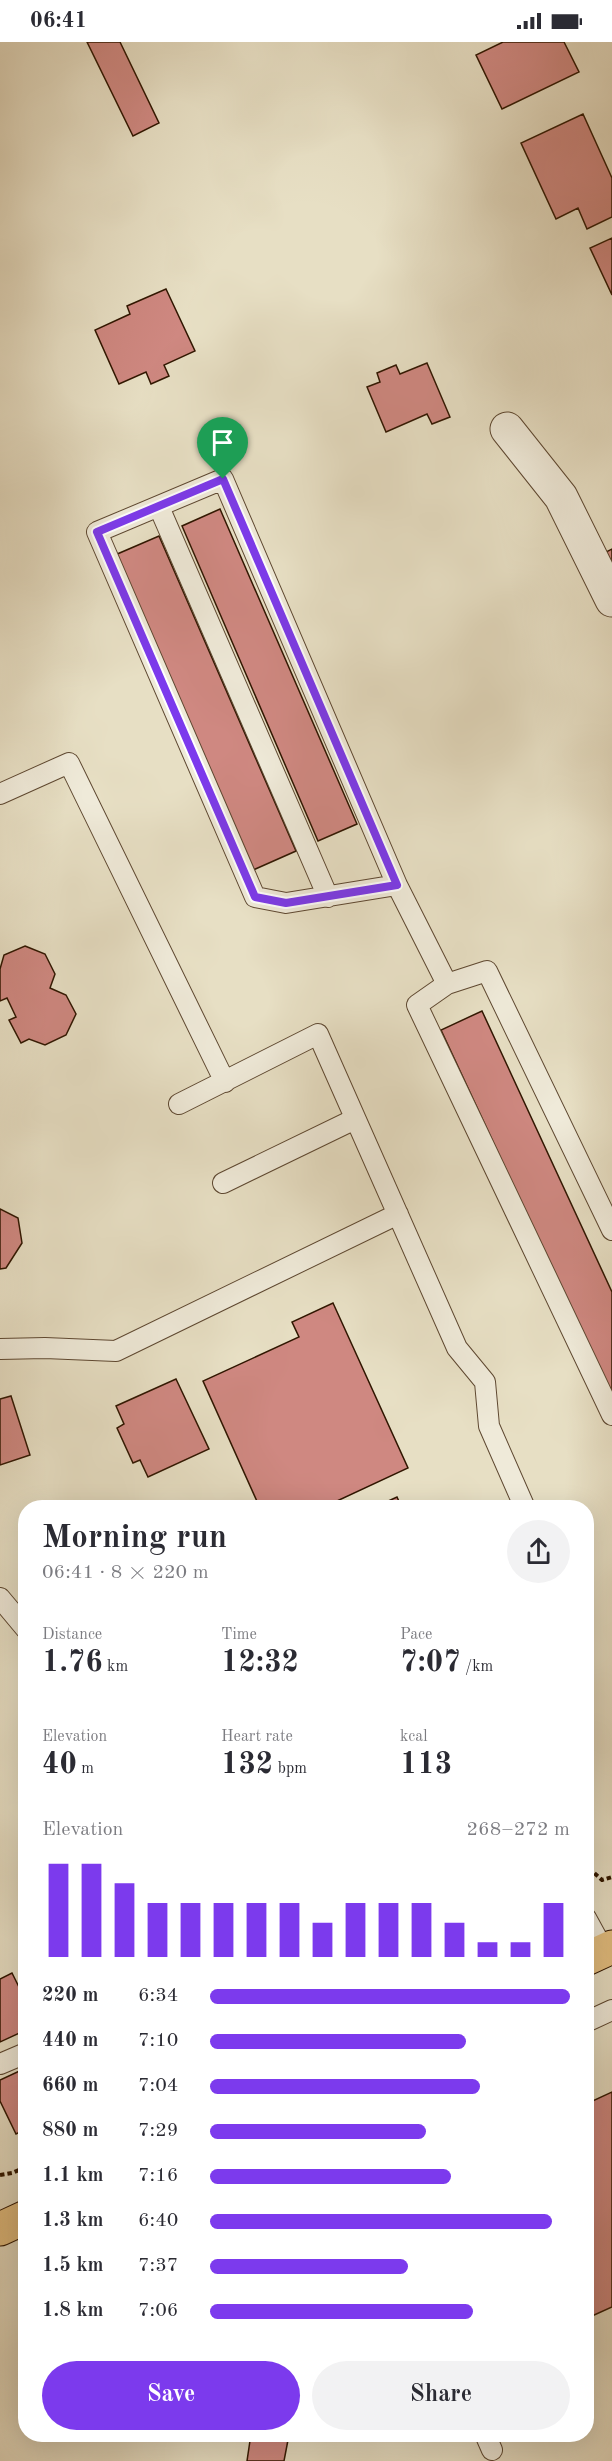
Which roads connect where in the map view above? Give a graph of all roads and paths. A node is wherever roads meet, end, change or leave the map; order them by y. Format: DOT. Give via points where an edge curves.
graph roads {
  1 [pos="507,429"];
  2 [pos="159,507"];
  3 [pos="612,600"];
  4 [pos="0,794"];
  5 [pos="397,885"];
  6 [pos="328,897"];
  7 [pos="447,984"];
  8 [pos="225,1082"];
  9 [pos="179,1104"];
  10 [pos="355,1119"];
  11 [pos="223,1183"];
  12 [pos="398,1214"];
  13 [pos="612,1230"];
  14 [pos="0,1349"];
  15 [pos="612,1415"];
  16 [pos="521,1500"];
  17 [pos="0,1598"];
  18 [pos="18,1619"];
  19 [pos="594,1874"];
  20 [pos="612,1877"];
  21 [pos="594,1936"];
  22 [pos="601,1952"];
  23 [pos="612,2010"];
  24 [pos="594,2018"];
  25 [pos="18,2056"];
  26 [pos="0,2064"];
  27 [pos="18,2170"];
  28 [pos="0,2175"];
  29 [pos="18,2221"];
  30 [pos="0,2229"];
  1 -- 3 [label="street" via="561,497"];
  2 -- 5 [label="lane" via="223,479"];
  2 -- 6 [label="lane"];
  2 -- 6 [label="lane" via="97,532 245,875 255,897 286,903"];
  4 -- 8 [label="lane" via="69,763"];
  5 -- 6 [label="lane"];
  5 -- 7 [label="lane"];
  7 -- 13 [label="lane" via="487,971"];
  7 -- 15 [label="lane" via="417,1005"];
  8 -- 9 [label="lane"];
  8 -- 10 [label="lane" via="318,1034"];
  10 -- 11 [label="lane"];
  10 -- 12 [label="lane"];
  12 -- 14 [label="lane" via="116,1351"];
  12 -- 16 [label="lane" via="457,1348 484,1382 489,1426"];
  17 -- 18 [label="lane"];
  19 -- 20 [label="path" via="602,1880"];
  21 -- 22 [label="lane"];
  23 -- 24 [label="lane"];
  25 -- 26 [label="lane"];
  27 -- 28 [label="path"];
  29 -- 30 [label="main road"];
}
